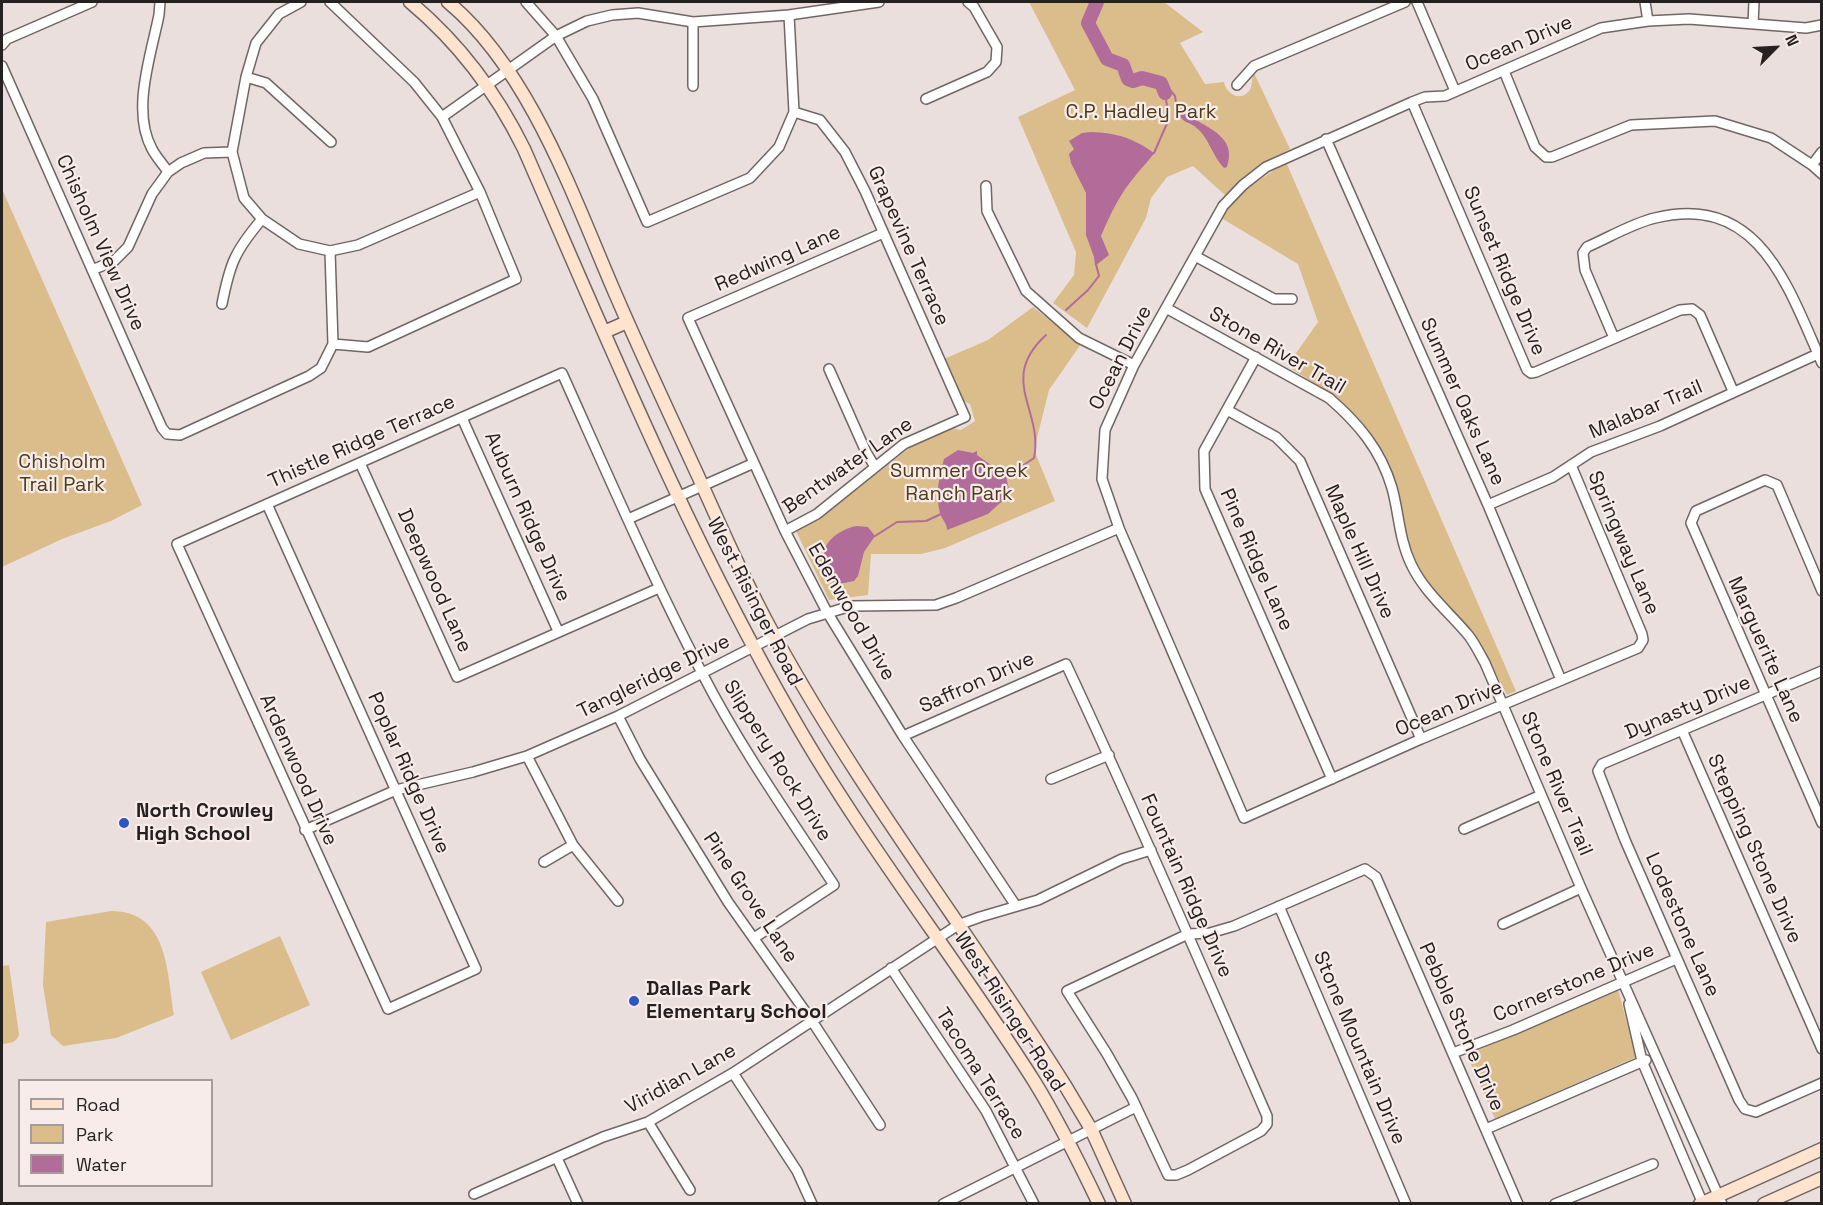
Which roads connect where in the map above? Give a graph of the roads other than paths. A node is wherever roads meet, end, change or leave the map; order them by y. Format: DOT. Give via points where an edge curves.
graph roads {
  1 [pos="92,2"];
  2 [pos="160,2"];
  3 [pos="301,2"];
  4 [pos="330,2"];
  5 [pos="410,2"];
  6 [pos="448,2"];
  7 [pos="526,2"];
  8 [pos="637,2"];
  9 [pos="879,2"];
  10 [pos="968,2"];
  11 [pos="1405,2"];
  12 [pos="1417,2"];
  13 [pos="1645,2"];
  14 [pos="1754,2"];
  15 [pos="638,13"];
  16 [pos="789,15"];
  17 [pos="1648,21"];
  18 [pos="693,22"];
  19 [pos="1754,24"];
  20 [pos="1821,25"];
  21 [pos="556,36"];
  22 [pos="2,45"];
  23 [pos="2,66"];
  24 [pos="508,70"];
  25 [pos="1504,71"];
  26 [pos="246,76"];
  27 [pos="488,85"];
  28 [pos="1237,85"];
  29 [pos="693,86"];
  30 [pos="1455,91"];
  31 [pos="926,99"];
  32 [pos="1412,102"];
  33 [pos="794,112"];
  34 [pos="442,117"];
  35 [pos="1326,140"];
  36 [pos="331,142"];
  37 [pos="232,152"];
  38 [pos="1821,152"];
  39 [pos="1812,165"];
  40 [pos="168,172"];
  41 [pos="1821,174"];
  42 [pos="986,186"];
  43 [pos="480,192"];
  44 [pos="262,219"];
  45 [pos="883,233"];
  46 [pos="330,251"];
  47 [pos="1195,256"];
  48 [pos="92,270"];
  49 [pos="1292,299"];
  50 [pos="222,304"];
  51 [pos="1166,308"];
  52 [pos="688,318"];
  53 [pos="627,322"];
  54 [pos="604,332"];
  55 [pos="1614,338"];
  56 [pos="333,344"];
  57 [pos="1820,356"];
  58 [pos="1256,357"];
  59 [pos="1134,365"];
  60 [pos="829,369"];
  61 [pos="562,373"];
  62 [pos="1733,391"];
  63 [pos="1227,410"];
  64 [pos="965,417"];
  65 [pos="462,418"];
  66 [pos="360,463"];
  67 [pos="754,463"];
  68 [pos="1571,465"];
  69 [pos="875,467"];
  70 [pos="702,486"];
  71 [pos="678,496"];
  72 [pos="267,504"];
  73 [pos="1488,505"];
  74 [pos="628,519"];
  75 [pos="1119,528"];
  76 [pos="785,531"];
  77 [pos="177,544"];
  78 [pos="659,588"];
  79 [pos="1821,591"];
  80 [pos="827,612"];
  81 [pos="558,632"];
  82 [pos="1642,634"];
  83 [pos="774,637"];
  84 [pos="753,648"];
  85 [pos="1066,664"];
  86 [pos="1821,671"];
  87 [pos="702,674"];
  88 [pos="1561,680"];
  89 [pos="1766,695"];
  90 [pos="1503,705"];
  91 [pos="618,716"];
  92 [pos="1682,730"];
  93 [pos="903,736"];
  94 [pos="1421,740"];
  95 [pos="1109,755"];
  96 [pos="527,756"];
  97 [pos="1602,764"];
  98 [pos="1052,779"];
  99 [pos="1332,779"];
  100 [pos="396,790"];
  101 [pos="1541,795"];
  102 [pos="1821,823"];
  103 [pos="1464,829"];
  104 [pos="305,830"];
  105 [pos="573,845"];
  106 [pos="1151,850"];
  107 [pos="544,862"];
  108 [pos="1581,888"];
  109 [pos="618,902"];
  110 [pos="1016,906"];
  111 [pos="1279,906"];
  112 [pos="1503,924"];
  113 [pos="958,925"];
  114 [pos="1188,934"];
  115 [pos="754,938"];
  116 [pos="937,938"];
  117 [pos="1676,959"];
  118 [pos="891,968"];
  119 [pos="1623,982"];
  120 [pos="388,1009"];
  121 [pos="812,1021"];
  122 [pos="1821,1049"];
  123 [pos="1453,1053"];
  124 [pos="1656,1055"];
  125 [pos="1642,1061"];
  126 [pos="733,1073"];
  127 [pos="1821,1083"];
  128 [pos="1136,1107"];
  129 [pos="648,1122"];
  130 [pos="880,1125"];
  131 [pos="1090,1129"];
  132 [pos="1485,1129"];
  133 [pos="1069,1141"];
  134 [pos="1821,1149"];
  135 [pos="557,1158"];
  136 [pos="1653,1164"];
  137 [pos="1016,1167"];
  138 [pos="1821,1178"];
  139 [pos="690,1190"];
  140 [pos="474,1194"];
  141 [pos="1721,1199"];
  142 [pos="578,1203"];
  143 [pos="812,1203"];
  144 [pos="943,1203"];
  145 [pos="1034,1203"];
  146 [pos="1099,1203"];
  147 [pos="1125,1203"];
  148 [pos="1407,1203"];
  149 [pos="1518,1203"];
  150 [pos="1555,1203"];
  151 [pos="1702,1203"];
  152 [pos="1764,1203"];
  1 -- 22 [label="street"];
  2 -- 40 [label="street" via="142,99 151,148"];
  3 -- 26 [label="street" via="279,14 256,43"];
  4 -- 34 [label="street" via="414,82"];
  5 -- 27 [label="main road, West Risinger Road" via="460,48"];
  6 -- 24 [label="main road, West Risinger Road"];
  7 -- 21 [label="street"];
  8 -- 15 [label="street"];
  9 -- 16 [label="street"];
  10 -- 31 [label="street" via="997,47 996,62 987,72"];
  11 -- 28 [label="street" via="1254,66"];
  12 -- 30 [label="street"];
  13 -- 17 [label="street"];
  14 -- 19 [label="street"];
  15 -- 18 [label="street"];
  15 -- 21 [label="street" via="587,21"];
  16 -- 18 [label="street"];
  16 -- 33 [label="street"];
  17 -- 19 [label="street, Ocean Drive"];
  17 -- 25 [label="street, Ocean Drive" via="1601,28"];
  18 -- 29 [label="street"];
  19 -- 20 [label="street, Ocean Drive"];
  21 -- 24 [label="street"];
  21 -- 33 [label="street" via="593,99 647,222 750,178 779,147"];
  23 -- 48 [label="street, Chisholm View Drive"];
  24 -- 27 [label="street"];
  24 -- 53 [label="main road, West Risinger Road" via="555,156"];
  25 -- 30 [label="street, Ocean Drive"];
  25 -- 39 [label="street" via="1535,147 1546,157 1631,125 1715,121 1771,138"];
  26 -- 36 [label="street" via="266,83"];
  26 -- 37 [label="street"];
  27 -- 34 [label="street"];
  27 -- 54 [label="main road, West Risinger Road" via="524,149"];
  30 -- 32 [label="street, Ocean Drive"];
  32 -- 35 [label="street, Ocean Drive"];
  32 -- 55 [label="street, Sunset Ridge Drive" via="1527,370 1536,372"];
  33 -- 45 [label="street, Grapevine Terrace" via="820,120 845,152"];
  34 -- 43 [label="street"];
  35 -- 47 [label="street, Ocean Drive" via="1266,167 1244,185 1223,206"];
  35 -- 73 [label="street, Summer Oaks Lane"];
  37 -- 40 [label="street" via="204,153"];
  37 -- 44 [label="street" via="244,198"];
  38 -- 39 [label="street"];
  39 -- 41 [label="street"];
  40 -- 48 [label="street" via="128,247 114,261"];
  42 -- 59 [label="street" via="987,211 1026,291 1079,338"];
  43 -- 46 [label="street" via="358,245"];
  43 -- 56 [label="street" via="516,279 368,347"];
  44 -- 46 [label="street" via="299,244"];
  44 -- 50 [label="street" via="240,245 228,272"];
  45 -- 52 [label="street, Redwing Lane"];
  45 -- 64 [label="street, Grapevine Terrace"];
  46 -- 56 [label="street"];
  47 -- 49 [label="street" via="1274,299"];
  47 -- 51 [label="street, Ocean Drive"];
  48 -- 56 [label="street, Chisholm View Drive" via="167,434 180,435 309,376 321,368"];
  51 -- 58 [label="street, Stone River Trail"];
  51 -- 59 [label="street, Ocean Drive"];
  52 -- 67 [label="street, Edenwood Drive"];
  53 -- 54 [label="main road"];
  53 -- 70 [label="main road, West Risinger Road"];
  54 -- 71 [label="main road, West Risinger Road"];
  55 -- 57 [label="street" via="1585,270 1582,253 1587,247 1653,218 1688,212 1724,219 1750,235 1778,268"];
  55 -- 62 [label="street, Sunset Ridge Drive" via="1680,310 1692,309 1700,315"];
  57 -- 62 [label="street, Malabar Trail"];
  58 -- 63 [label="street, Pine Ridge Lane"];
  58 -- 90 [label="street, Stone River Trail" via="1329,398 1369,438 1392,487 1401,540 1411,564 1422,583 1470,637"];
  59 -- 75 [label="street, Ocean Drive" via="1105,430 1102,478"];
  60 -- 69 [label="street"];
  61 -- 65 [label="street, Thistle Ridge Terrace"];
  61 -- 74 [label="street, Slippery Rock Drive"];
  62 -- 68 [label="street, Malabar Trail"];
  63 -- 94 [label="street, Maple Hill Drive" via="1275,437 1299,461"];
  63 -- 99 [label="street, Pine Ridge Lane" via="1204,451 1205,489"];
  64 -- 69 [label="street, Bentwater Lane" via="904,444"];
  65 -- 66 [label="street, Thistle Ridge Terrace"];
  65 -- 81 [label="street, Auburn Ridge Drive"];
  66 -- 72 [label="street, Thistle Ridge Terrace"];
  66 -- 81 [label="street, Deepwood Lane" via="457,677"];
  67 -- 70 [label="street"];
  67 -- 76 [label="street, Edenwood Drive"];
  68 -- 73 [label="street, Malabar Trail"];
  68 -- 82 [label="street, Springway Lane"];
  69 -- 76 [label="street, Bentwater Lane" via="817,514"];
  70 -- 71 [label="street"];
  70 -- 83 [label="main road, West Risinger Road"];
  71 -- 74 [label="street"];
  71 -- 84 [label="main road, West Risinger Road"];
  72 -- 77 [label="street, Thistle Ridge Terrace"];
  72 -- 100 [label="street, Poplar Ridge Drive"];
  73 -- 88 [label="street, Summer Oaks Lane"];
  74 -- 78 [label="street, Slippery Rock Drive"];
  75 -- 80 [label="street, Tangleridge Drive" via="936,605 851,606"];
  75 -- 99 [label="street, Ocean Drive" via="1244,818"];
  76 -- 80 [label="street, Edenwood Drive"];
  77 -- 104 [label="street, Ardenwood Drive"];
  78 -- 81 [label="street, Deepwood Lane"];
  78 -- 87 [label="street, Slippery Rock Drive"];
  79 -- 89 [label="street, Marguerite Lane" via="1777,485 1765,480 1696,511 1690,523"];
  80 -- 83 [label="street, Tangleridge Drive"];
  80 -- 93 [label="street, Edenwood Drive"];
  82 -- 88 [label="street, Ocean Drive" via="1638,648"];
  83 -- 84 [label="street, Tangleridge Drive"];
  83 -- 113 [label="main road, West Risinger Road" via="820,716"];
  84 -- 87 [label="street, Tangleridge Drive"];
  84 -- 116 [label="main road, West Risinger Road" via="794,721"];
  85 -- 93 [label="street, Saffron Drive"];
  85 -- 95 [label="street, Fountain Ridge Drive"];
  86 -- 89 [label="street, Dynasty Drive"];
  87 -- 91 [label="street, Tangleridge Drive"];
  87 -- 115 [label="street, Slippery Rock Drive" via="745,749 834,885"];
  88 -- 90 [label="street, Ocean Drive"];
  89 -- 92 [label="street, Dynasty Drive"];
  89 -- 102 [label="street, Marguerite Lane"];
  90 -- 94 [label="street, Ocean Drive"];
  90 -- 101 [label="street, Stone River Trail"];
  91 -- 96 [label="street, Tangleridge Drive"];
  91 -- 115 [label="street, Pine Grove Lane" via="640,759"];
  92 -- 97 [label="street, Dynasty Drive"];
  92 -- 122 [label="street, Stepping Stone Drive"];
  93 -- 110 [label="street, Edenwood Drive"];
  94 -- 99 [label="street, Ocean Drive"];
  95 -- 98 [label="street"];
  95 -- 106 [label="street, Fountain Ridge Drive"];
  96 -- 100 [label="street, Tangleridge Drive"];
  96 -- 105 [label="street"];
  97 -- 117 [label="street, Lodestone Lane" via="1598,771 1605,793"];
  100 -- 104 [label="street, Tangleridge Drive"];
  100 -- 120 [label="street, Poplar Ridge Drive" via="476,969"];
  101 -- 103 [label="street"];
  101 -- 108 [label="street, Stone River Trail"];
  104 -- 120 [label="street, Ardenwood Drive"];
  105 -- 107 [label="street"];
  105 -- 109 [label="street"];
  106 -- 110 [label="street, Viridian Lane"];
  106 -- 114 [label="street, Fountain Ridge Drive"];
  108 -- 112 [label="street"];
  108 -- 119 [label="street, Stone River Trail"];
  110 -- 113 [label="street, Viridian Lane"];
  111 -- 114 [label="street" via="1220,931"];
  111 -- 123 [label="street, Pebble Stone Drive" via="1365,869 1376,877"];
  111 -- 148 [label="street, Stone Mountain Drive"];
  113 -- 116 [label="street, Viridian Lane"];
  113 -- 131 [label="main road, West Risinger Road" via="1035,1037"];
  114 -- 128 [label="street" via="1066,991"];
  114 -- 128 [label="street, Fountain Ridge Drive" via="1267,1116 1267,1124 1261,1131 1188,1170 1168,1175"];
  115 -- 121 [label="street, Pine Grove Lane"];
  116 -- 118 [label="street, Viridian Lane"];
  116 -- 133 [label="main road, West Risinger Road" via="1034,1081"];
  117 -- 119 [label="street, Cornerstone Drive"];
  117 -- 127 [label="street, Lodestone Lane" via="1745,1109 1756,1112"];
  118 -- 121 [label="street, Viridian Lane"];
  118 -- 137 [label="street, Tacoma Terrace" via="986,1111"];
  119 -- 123 [label="street, Cornerstone Drive"];
  119 -- 124 [label="street, Stone River Trail"];
  119 -- 125 [label="street, Stone River Trail"];
  121 -- 126 [label="street, Viridian Lane"];
  121 -- 130 [label="street, Pine Grove Lane"];
  123 -- 132 [label="street, Pebble Stone Drive"];
  124 -- 125 [label="street"];
  124 -- 141 [label="street, Stone River Trail"];
  125 -- 132 [label="street"];
  125 -- 151 [label="street, Stone River Trail"];
  126 -- 129 [label="street, Viridian Lane"];
  126 -- 143 [label="street" via="797,1171"];
  128 -- 131 [label="street"];
  129 -- 135 [label="street, Viridian Lane"];
  129 -- 139 [label="street"];
  131 -- 133 [label="street"];
  131 -- 147 [label="main road, West Risinger Road"];
  132 -- 149 [label="street, Pebble Stone Drive"];
  133 -- 137 [label="street"];
  133 -- 146 [label="main road, West Risinger Road"];
  134 -- 141 [label="main road"];
  135 -- 140 [label="street, Viridian Lane"];
  135 -- 142 [label="street"];
  136 -- 150 [label="street"];
  137 -- 144 [label="street"];
  137 -- 145 [label="street, Tacoma Terrace"];
  138 -- 152 [label="main road"];
  141 -- 151 [label="main road"];
}
